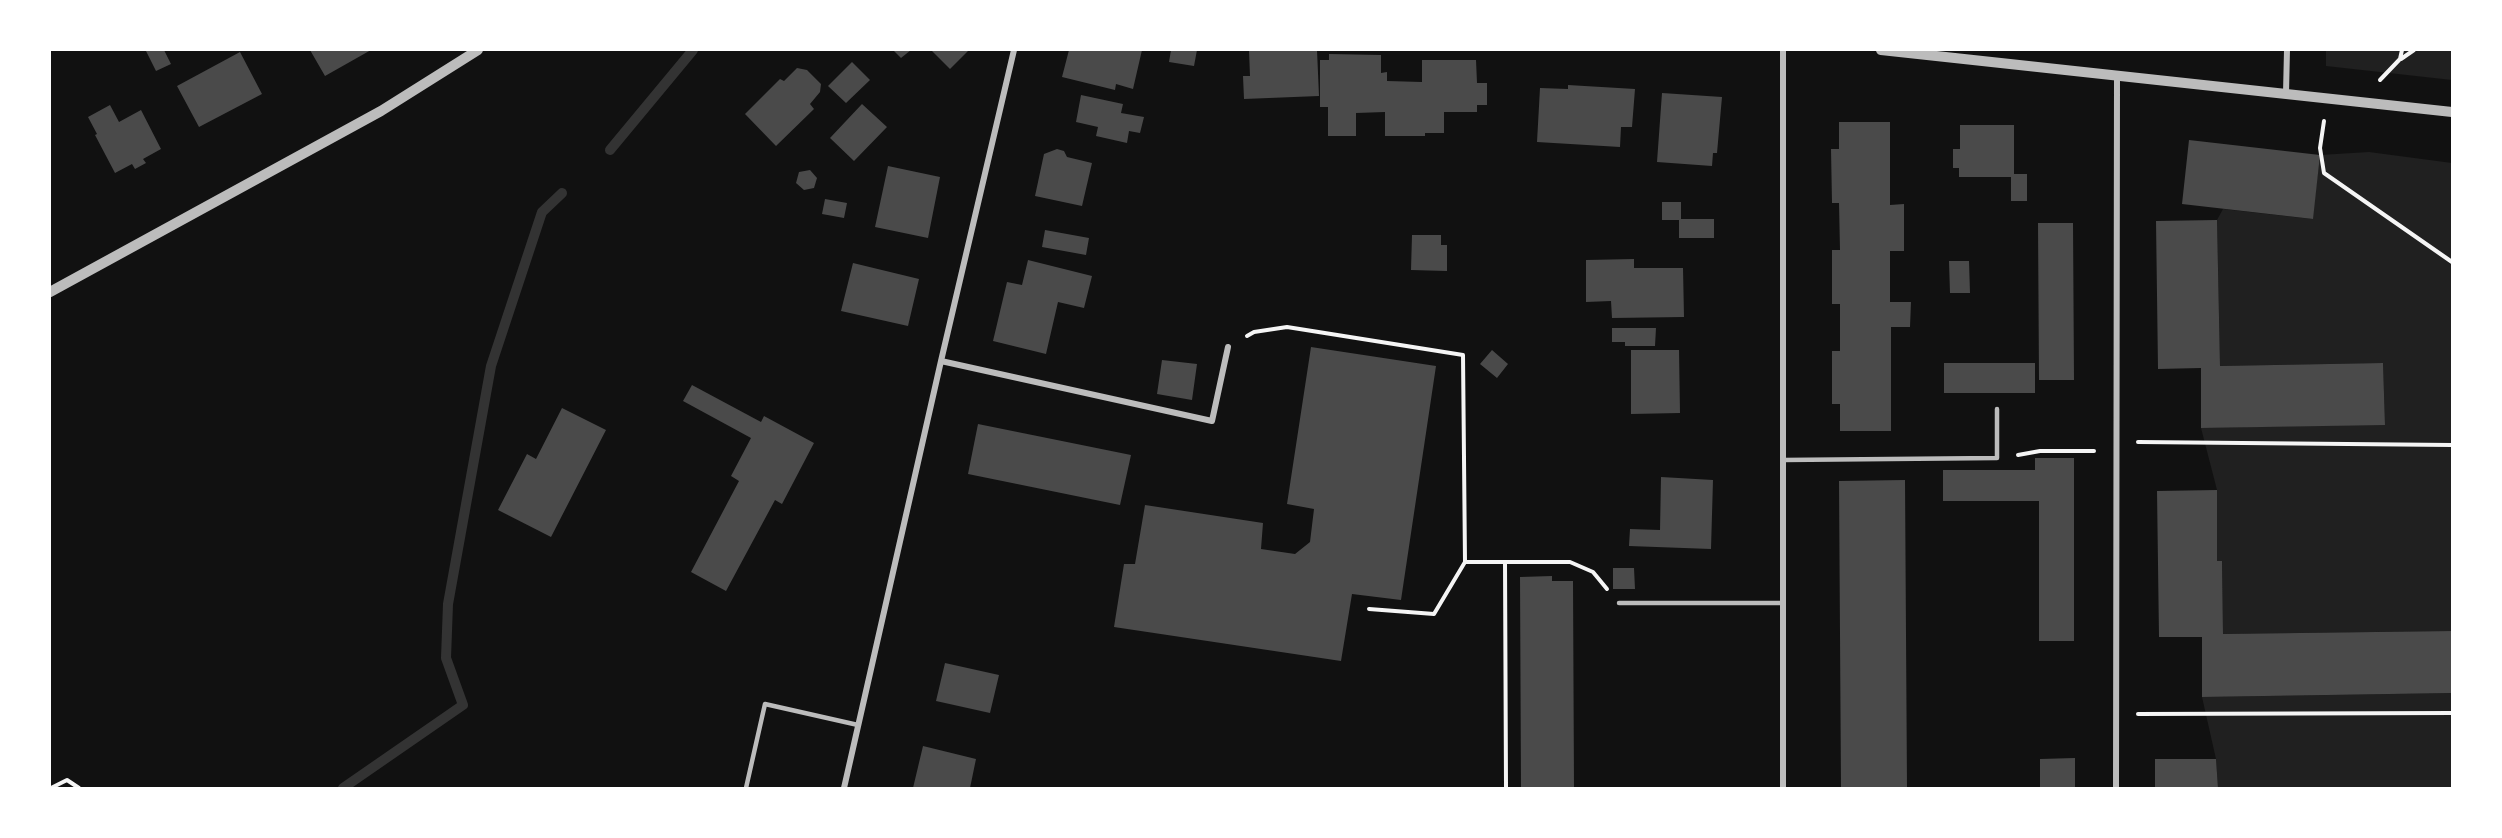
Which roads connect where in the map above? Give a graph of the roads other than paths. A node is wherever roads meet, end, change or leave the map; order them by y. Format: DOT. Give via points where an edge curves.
graph roads {
  1 [pos="477,50"];
  2 [pos="1014,50"];
  3 [pos="1783,50"];
  4 [pos="1881,50"];
  5 [pos="2287,50"];
  6 [pos="2117,76"];
  7 [pos="2286,93"];
  8 [pos="2452,112"];
  9 [pos="50,292"];
  10 [pos="1228,347"];
  11 [pos="941,361"];
  12 [pos="1997,410"];
  13 [pos="1783,460"];
  14 [pos="1619,603"];
  15 [pos="1783,603"];
  16 [pos="858,725"];
  17 [pos="746,789"];
  18 [pos="844,789"];
  19 [pos="1783,789"];
  20 [pos="2116,789"];
  1 -- 9 [label="street" via="381,111"];
  2 -- 11 [label="street"];
  3 -- 13 [label="street"];
  4 -- 6 [label="street"];
  5 -- 7 [label="street"];
  6 -- 7 [label="street"];
  6 -- 20 [label="street"];
  7 -- 8 [label="street"];
  10 -- 11 [label="street" via="1212,421"];
  11 -- 16 [label="street"];
  12 -- 13 [label="lane" via="1997,458"];
  13 -- 15 [label="street"];
  14 -- 15 [label="lane"];
  15 -- 19 [label="street"];
  16 -- 17 [label="lane" via="765,704"];
  16 -- 18 [label="street"];
}
